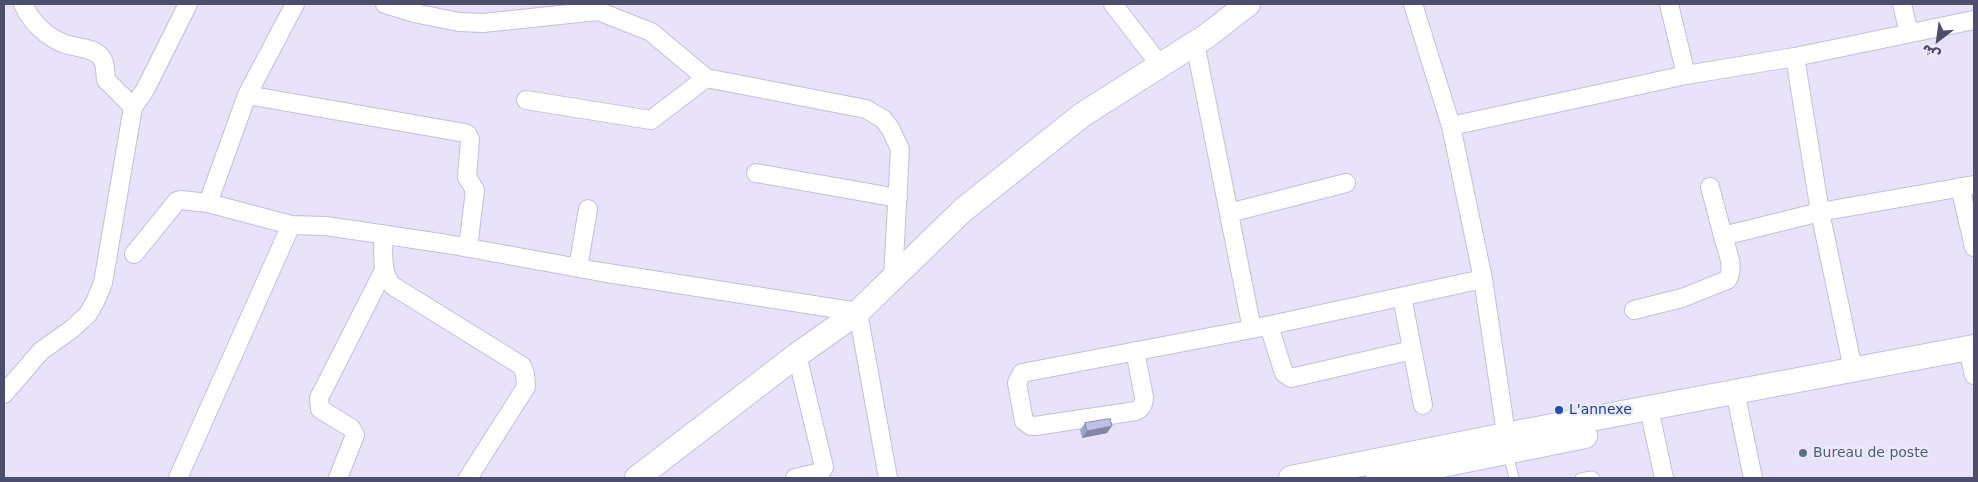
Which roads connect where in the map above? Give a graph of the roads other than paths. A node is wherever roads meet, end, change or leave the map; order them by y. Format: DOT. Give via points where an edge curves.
graph roads {
  1 [pos="23,4"];
  2 [pos="188,4"];
  3 [pos="296,4"];
  4 [pos="385,4"];
  5 [pos="1113,4"];
  6 [pos="1412,4"];
  7 [pos="1669,4"];
  8 [pos="1902,4"];
  9 [pos="1244,6"];
  10 [pos="1974,20"];
  11 [pos="1909,33"];
  12 [pos="1195,42"];
  13 [pos="1794,57"];
  14 [pos="1160,65"];
  15 [pos="1686,75"];
  16 [pos="706,78"];
  17 [pos="247,95"];
  18 [pos="526,100"];
  19 [pos="133,107"];
  20 [pos="1451,126"];
  21 [pos="756,174"];
  22 [pos="1346,183"];
  23 [pos="1967,186"];
  24 [pos="1710,187"];
  25 [pos="898,198"];
  26 [pos="208,203"];
  27 [pos="588,209"];
  28 [pos="1820,212"];
  29 [pos="1229,213"];
  30 [pos="291,225"];
  31 [pos="383,234"];
  32 [pos="1723,236"];
  33 [pos="1974,247"];
  34 [pos="468,248"];
  35 [pos="134,254"];
  36 [pos="578,268"];
  37 [pos="384,270"];
  38 [pos="893,279"];
  39 [pos="1482,279"];
  40 [pos="1402,297"];
  41 [pos="1634,310"];
  42 [pos="858,312"];
  43 [pos="1261,328"];
  44 [pos="1412,350"];
  45 [pos="1135,351"];
  46 [pos="797,355"];
  47 [pos="1972,358"];
  48 [pos="1852,370"];
  49 [pos="4,394"];
  50 [pos="1737,398"];
  51 [pos="1423,404"];
  52 [pos="1652,422"];
  53 [pos="1507,444"];
  54 [pos="183,476"];
  55 [pos="338,478"];
  56 [pos="468,478"];
  57 [pos="637,478"];
  58 [pos="795,478"];
  59 [pos="888,478"];
  60 [pos="1290,478"];
  61 [pos="1378,478"];
  62 [pos="1514,478"];
  63 [pos="1580,478"];
  64 [pos="1595,478"];
  65 [pos="1664,478"];
  66 [pos="1753,478"];
  1 -- 19 [label="street" via="45,33 64,44 95,51 101,56 106,80"];
  2 -- 19 [label="street" via="145,90"];
  3 -- 17 [label="street"];
  4 -- 16 [label="street" via="459,22 483,23 598,11 651,32"];
  5 -- 14 [label="street"];
  6 -- 20 [label="street"];
  7 -- 15 [label="street"];
  8 -- 11 [label="street"];
  9 -- 12 [label="main road"];
  10 -- 11 [label="street"];
  11 -- 13 [label="street"];
  12 -- 14 [label="main road"];
  12 -- 29 [label="street"];
  13 -- 15 [label="street"];
  13 -- 28 [label="street"];
  14 -- 38 [label="main road" via="1082,115 963,210"];
  15 -- 20 [label="street"];
  16 -- 18 [label="street" via="651,120"];
  16 -- 25 [label="street" via="866,108 876,113 890,128 900,149"];
  17 -- 26 [label="street"];
  17 -- 34 [label="street" via="468,135 468,177 474,190"];
  19 -- 49 [label="street" via="103,283 95,302 72,329 41,351"];
  20 -- 39 [label="street"];
  21 -- 25 [label="street"];
  22 -- 29 [label="street"];
  23 -- 28 [label="street"];
  23 -- 33 [label="street"];
  24 -- 32 [label="street"];
  25 -- 38 [label="street"];
  26 -- 30 [label="street"];
  26 -- 35 [label="street" via="177,201"];
  27 -- 36 [label="street"];
  28 -- 32 [label="street"];
  28 -- 48 [label="street"];
  29 -- 43 [label="street"];
  30 -- 31 [label="street"];
  30 -- 54 [label="street"];
  31 -- 34 [label="street"];
  31 -- 37 [label="street"];
  32 -- 41 [label="street" via="1731,268 1727,280 1682,298"];
  34 -- 36 [label="street"];
  36 -- 42 [label="street"];
  37 -- 55 [label="street" via="320,398 320,409 351,428 354,435"];
  37 -- 56 [label="street" via="393,286 522,366 526,387"];
  38 -- 42 [label="main road"];
  39 -- 40 [label="street"];
  39 -- 53 [label="street"];
  40 -- 43 [label="street"];
  40 -- 44 [label="street"];
  42 -- 46 [label="main road"];
  42 -- 59 [label="street"];
  43 -- 44 [label="street" via="1284,373 1291,378"];
  43 -- 45 [label="street"];
  44 -- 51 [label="street"];
  45 -- 45 [label="street" via="1022,373 1017,383 1024,421 1035,426 1136,412 1144,403 1144,397"];
  46 -- 57 [label="main road"];
  46 -- 58 [label="street" via="824,467 821,472"];
  47 -- 48 [label="main road"];
  47 -- 50 [label="main road"];
  48 -- 50 [label="main road"];
  50 -- 52 [label="main road"];
  50 -- 53 [label="main road"];
  50 -- 66 [label="street"];
  52 -- 53 [label="main road"];
  52 -- 65 [label="street"];
  53 -- 60 [label="main road"];
  53 -- 61 [label="main road"];
  53 -- 62 [label="lane"];
  63 -- 64 [label="lane"];
}
